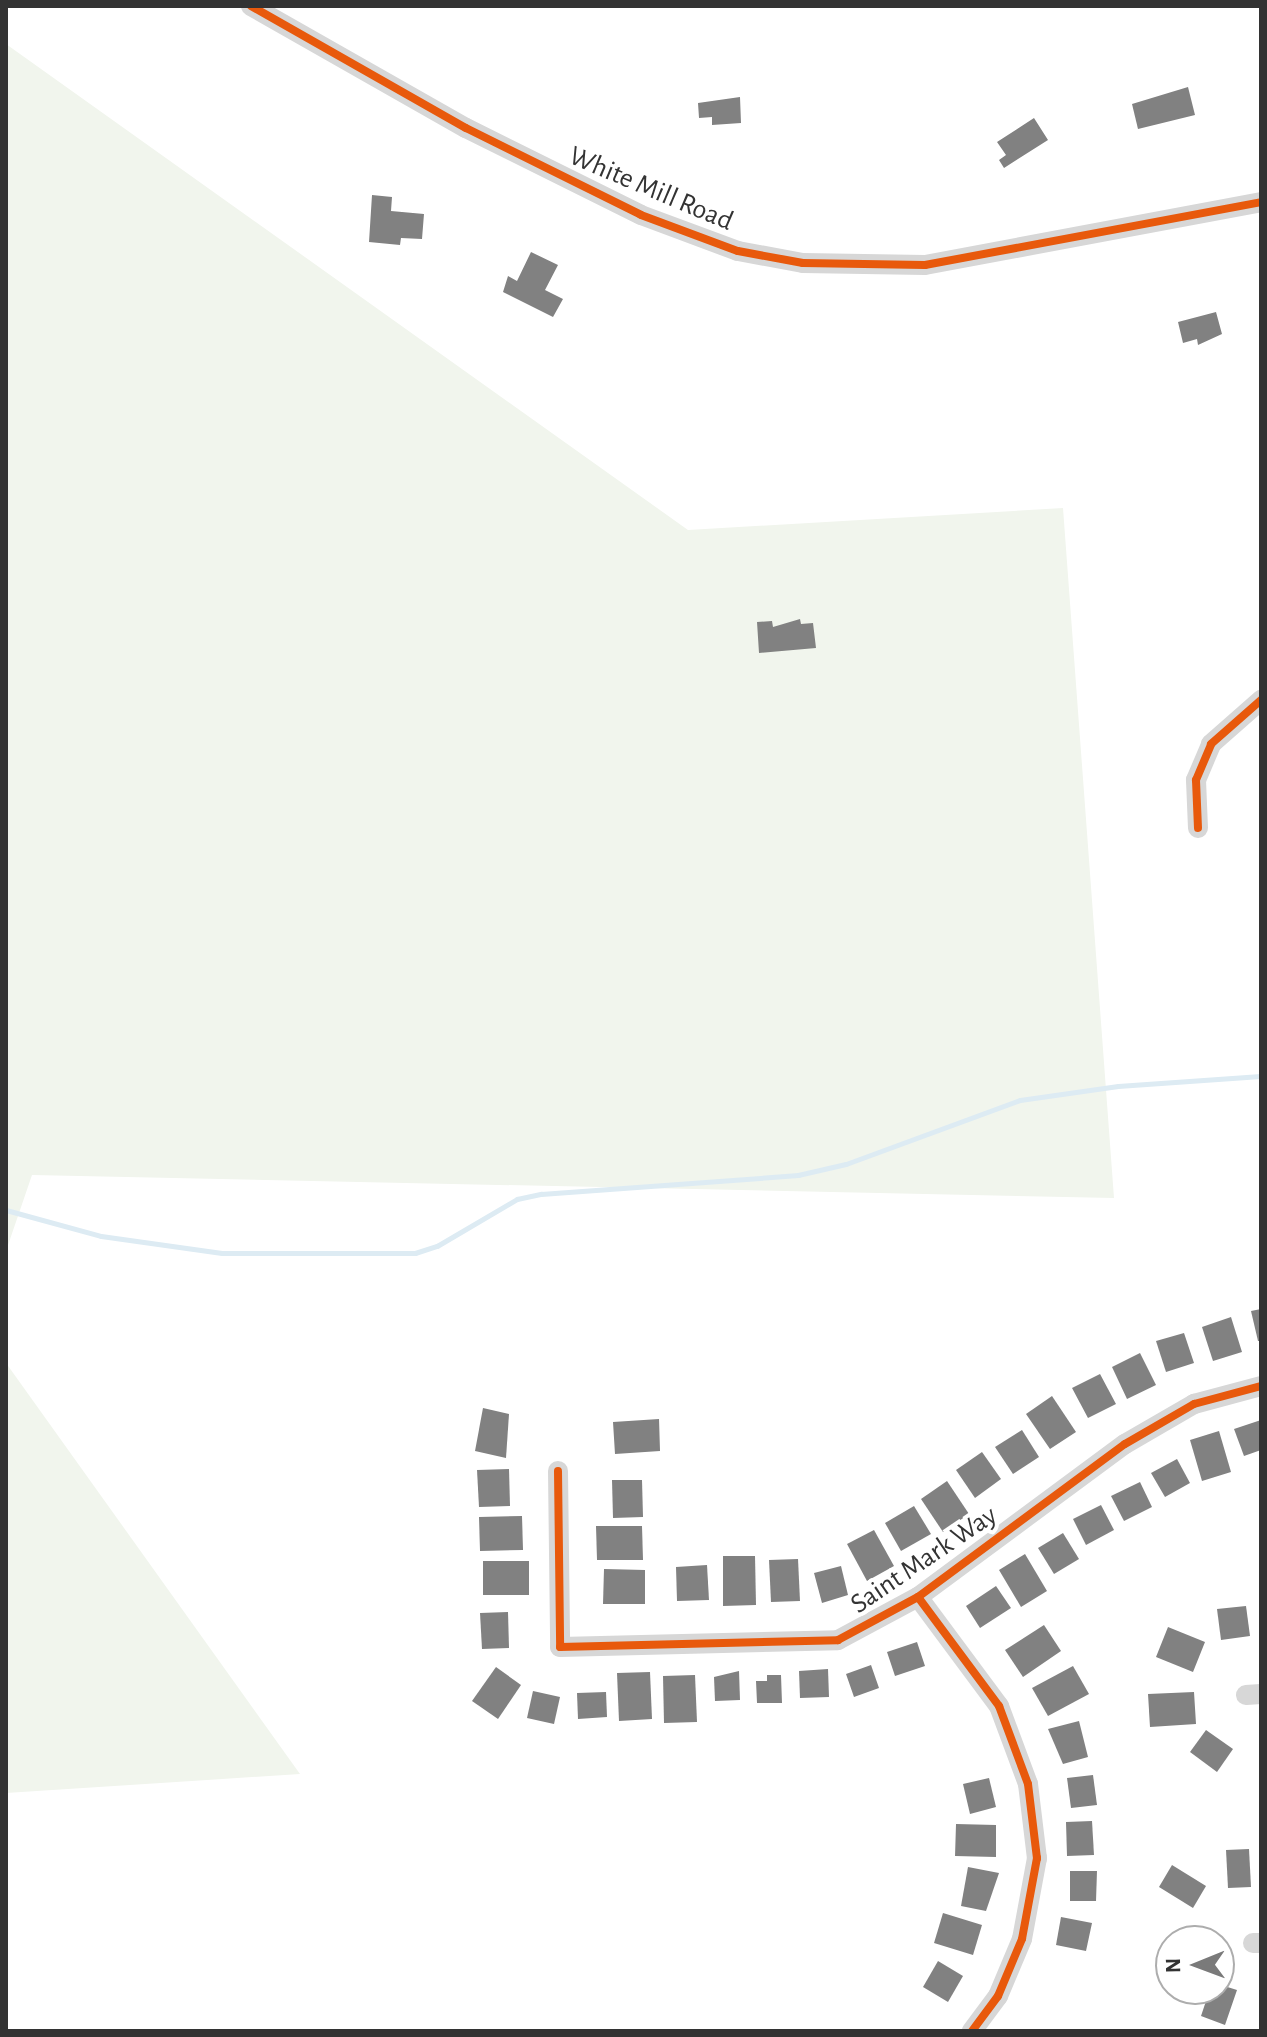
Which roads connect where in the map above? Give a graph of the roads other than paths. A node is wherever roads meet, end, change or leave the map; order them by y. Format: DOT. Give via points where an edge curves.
graph roads {
  1 [pos="251,6"];
  2 [pos="1261,202"];
  3 [pos="1261,700"];
  4 [pos="1198,828"];
  5 [pos="1261,1386"];
  6 [pos="558,1471"];
  7 [pos="918,1597"];
  8 [pos="972,2031"];
  1 -- 2 [label="street, White Mill Road" via="466,128 641,215 738,251 859,268 925,265"];
  3 -- 4 [label="street" via="1211,744 1196,780"];
  5 -- 7 [label="street, Saint Mark Way" via="1194,1404 1125,1444"];
  6 -- 7 [label="street, Saint Mark Way" via="560,1647 838,1640"];
  7 -- 8 [label="street" via="999,1706 1028,1784 1037,1858 1022,1939 998,1996"];
}
